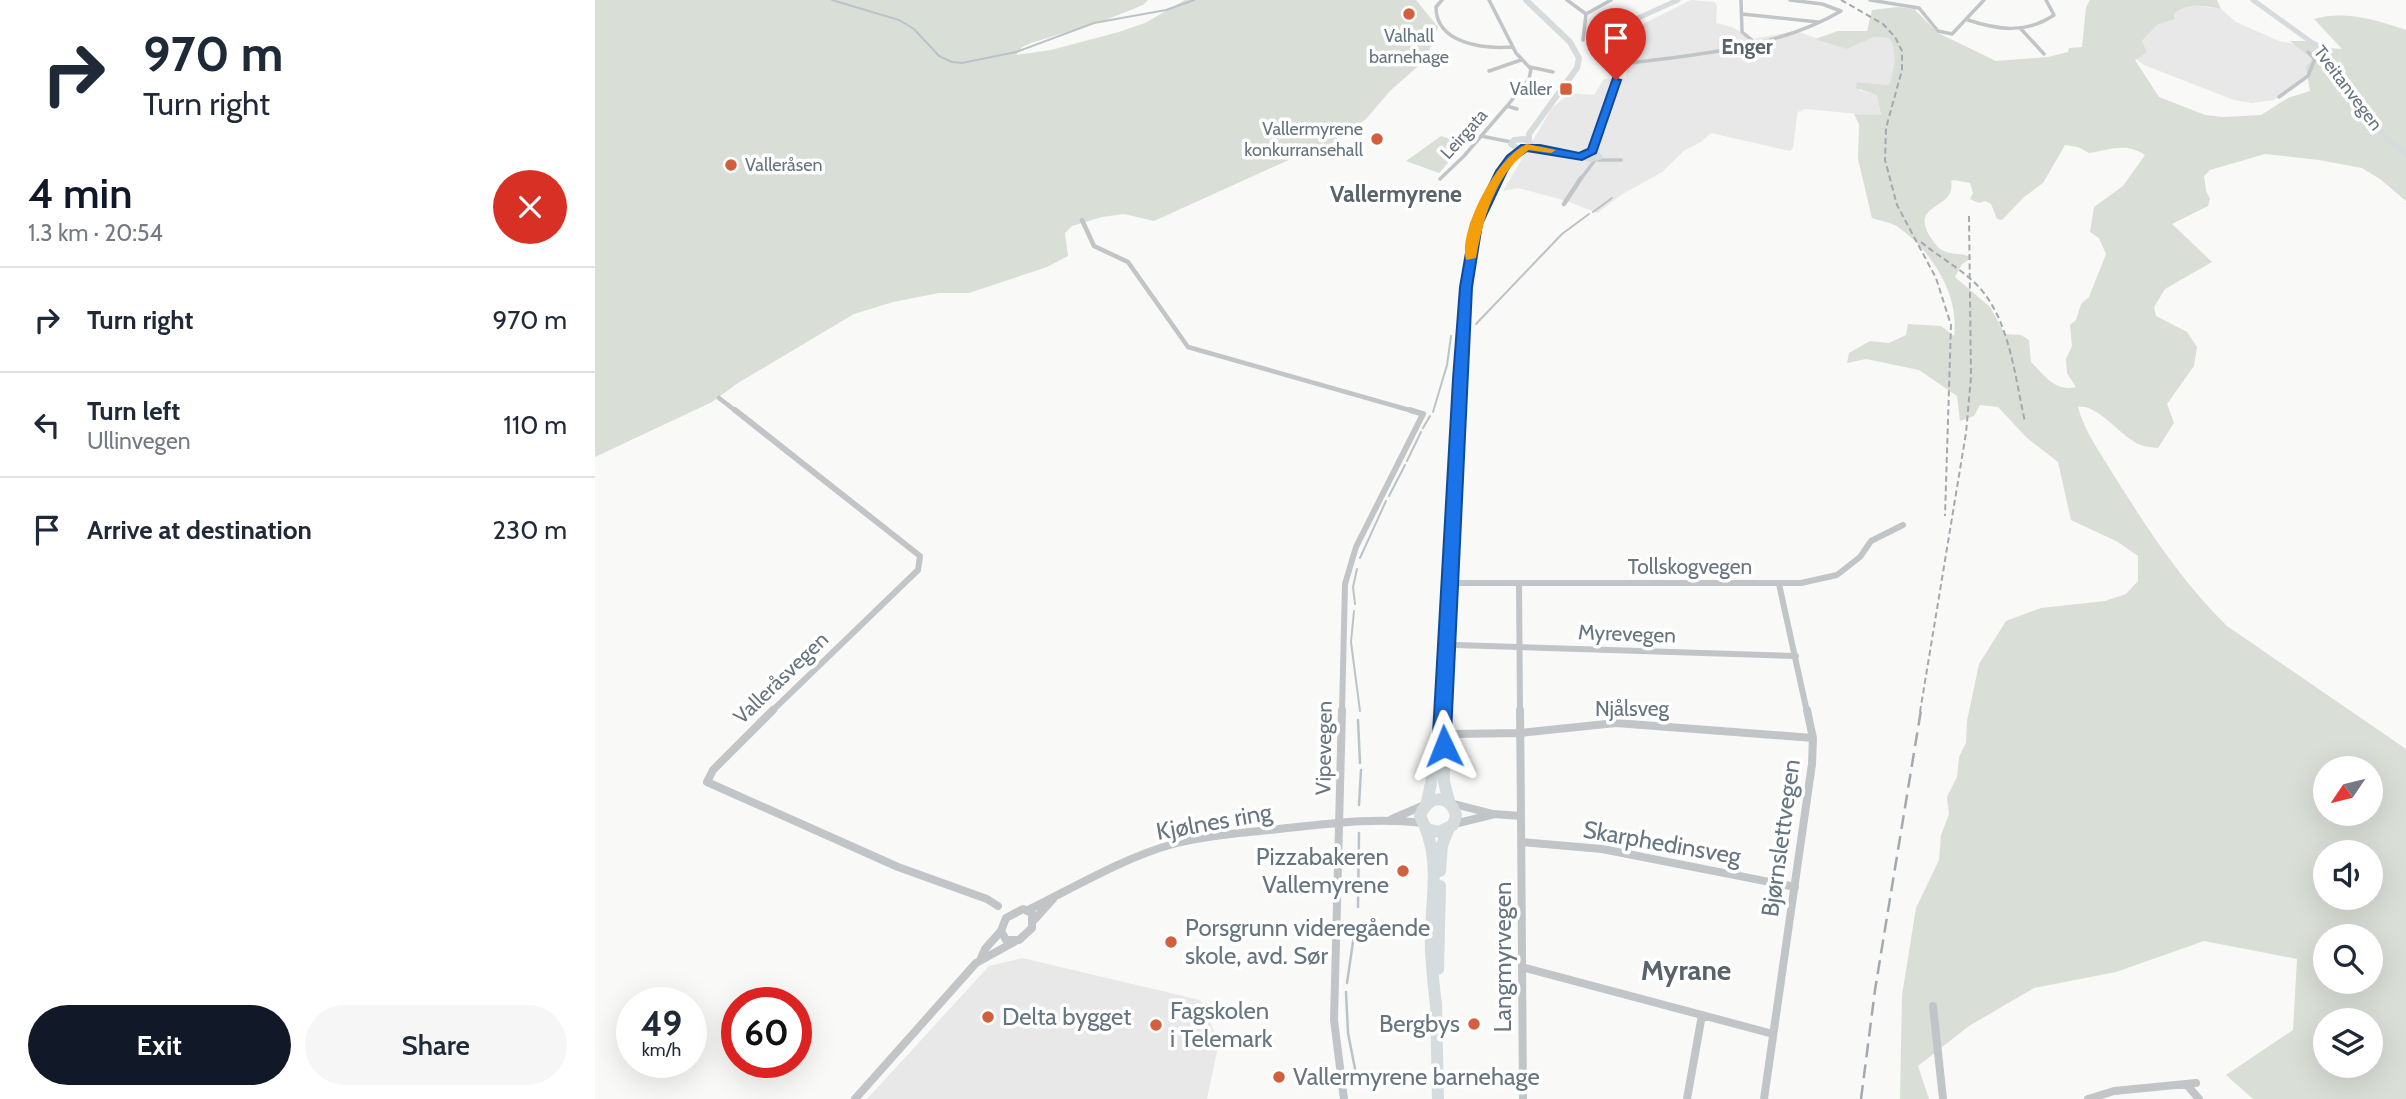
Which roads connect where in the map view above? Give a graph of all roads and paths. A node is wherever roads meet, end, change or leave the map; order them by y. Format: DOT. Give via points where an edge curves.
graph roads {
  1 [pos="1442,0"];
  2 [pos="1489,0"];
  3 [pos="1526,0"];
  4 [pos="1567,0"];
  5 [pos="1611,0"];
  6 [pos="1678,0"];
  7 [pos="1741,0"];
  8 [pos="1790,0"];
  9 [pos="1870,0"];
  10 [pos="1984,0"];
  11 [pos="2046,0"];
  12 [pos="2253,0"];
  13 [pos="1586,14"];
  14 [pos="1742,14"];
  15 [pos="1968,20"];
  16 [pos="1820,23"];
  17 [pos="2021,29"];
  18 [pos="1583,40"];
  19 [pos="1753,41"];
  20 [pos="1512,47"];
  21 [pos="2308,52"];
  22 [pos="2044,54"];
  23 [pos="1521,60"];
  24 [pos="1576,63"];
  25 [pos="1611,65"];
  26 [pos="1530,67"];
  27 [pos="1489,71"];
  28 [pos="1553,72"];
  29 [pos="2279,97"];
  30 [pos="1507,106"];
  31 [pos="1517,108"];
  32 [pos="1481,136"];
  33 [pos="1513,142"];
  34 [pos="1528,145"];
  35 [pos="1586,155"];
  36 [pos="2406,155"];
  37 [pos="1510,158"];
  38 [pos="1598,158"];
  39 [pos="1620,160"];
  40 [pos="1586,170"];
  41 [pos="1440,179"];
  42 [pos="1565,204"];
  43 [pos="1083,220"];
  44 [pos="719,398"];
  45 [pos="1903,525"];
  46 [pos="1458,583"];
  47 [pos="1519,584"];
  48 [pos="1779,584"];
  49 [pos="1456,645"];
  50 [pos="1519,648"];
  51 [pos="1796,656"];
  52 [pos="1520,733"];
  53 [pos="1447,734"];
  54 [pos="1813,738"];
  55 [pos="1451,802"];
  56 [pos="1425,804"];
  57 [pos="1493,814"];
  58 [pos="1521,816"];
  59 [pos="1392,819"];
  60 [pos="1340,823"];
  61 [pos="1425,826"];
  62 [pos="1451,826"];
  63 [pos="1522,842"];
  64 [pos="1795,887"];
  65 [pos="1053,899"];
  66 [pos="998,906"];
  67 [pos="1028,910"];
  68 [pos="1034,920"];
  69 [pos="1001,931"];
  70 [pos="1014,942"];
  71 [pos="981,958"];
  72 [pos="1523,967"];
  73 [pos="1436,1006"];
  74 [pos="1933,1006"];
  75 [pos="1702,1015"];
  76 [pos="1773,1034"];
  77 [pos="855,1099"];
  78 [pos="1344,1099"];
  79 [pos="1438,1099"];
  80 [pos="1523,1099"];
  81 [pos="1687,1099"];
  82 [pos="1764,1099"];
  83 [pos="1943,1099"];
  84 [pos="2088,1099"];
  85 [pos="2199,1099"];
  1 -- 20 [label="street" via="1436,7 1437,20 1460,42 1481,48"];
  2 -- 20 [label="street"];
  3 -- 24 [label="main road" via="1557,29"];
  4 -- 13 [label="street"];
  5 -- 13 [label="street"];
  6 -- 25 [label="main road" via="1606,35 1599,50"];
  7 -- 14 [label="street"];
  8 -- 16 [label="street" via="1841,11"];
  9 -- 15 [label="street" via="1921,6 1942,34 1955,33"];
  10 -- 15 [label="street"];
  11 -- 17 [label="street" via="2054,15"];
  12 -- 36 [label="main road, Tveitanvegen" via="2321,49 2352,100"];
  13 -- 18 [label="street"];
  14 -- 16 [label="street"];
  14 -- 19 [label="street" via="1742,32"];
  15 -- 17 [label="street"];
  16 -- 19 [label="street"];
  17 -- 22 [label="street"];
  19 -- 25 [label="street"];
  20 -- 23 [label="street"];
  21 -- 29 [label="street" via="2315,59 2308,76"];
  23 -- 26 [label="street"];
  23 -- 27 [label="street"];
  24 -- 33 [label="main road"];
  24 -- 34 [label="main road" via="1529,134"];
  25 -- 35 [label="main road" via="1616,85"];
  26 -- 28 [label="street"];
  26 -- 30 [label="street, Leirgata" via="1529,79"];
  30 -- 31 [label="street"];
  30 -- 32 [label="street, Leirgata"];
  32 -- 33 [label="street"];
  32 -- 41 [label="street, Leirgata"];
  33 -- 34 [label="main road"];
  33 -- 37 [label="main road"];
  34 -- 35 [label="main road"];
  34 -- 37 [label="main road"];
  35 -- 38 [label="main road"];
  35 -- 38 [label="main road"];
  35 -- 40 [label="street"];
  37 -- 53 [label="main road" via="1476,224 1466,287"];
  38 -- 39 [label="street"];
  38 -- 40 [label="street"];
  40 -- 42 [label="street"];
  43 -- 60 [label="street, Vipevegen" via="1094,246 1128,262 1188,347 1423,414 1347,573"];
  44 -- 66 [label="street, Valleråsvegen" via="920,556 921,562 918,570 733,749 707,782"];
  45 -- 48 [label="street, Tollskogvegen" via="1871,541 1860,557 1837,575"];
  46 -- 47 [label="street, Tollskogvegen"];
  47 -- 48 [label="street, Tollskogvegen"];
  47 -- 50 [label="street, Langmyrvegen"];
  48 -- 51 [label="street, Bjørnslettvegen"];
  49 -- 50 [label="street, Myrevegen"];
  50 -- 51 [label="street, Myrevegen"];
  50 -- 52 [label="street, Langmyrvegen"];
  51 -- 54 [label="street, Bjørnslettvegen"];
  52 -- 53 [label="street, Njålsveg"];
  52 -- 54 [label="street, Njålsveg" via="1616,723"];
  52 -- 58 [label="street, Langmyrvegen"];
  53 -- 55 [label="main road" via="1444,782"];
  53 -- 56 [label="main road"];
  54 -- 64 [label="street, Bjørnslettvegen"];
  55 -- 56 [label="main road" via="1438,798"];
  55 -- 57 [label="street"];
  55 -- 62 [label="main road" via="1457,815"];
  56 -- 59 [label="street, Kjølnes ring"];
  56 -- 61 [label="main road" via="1420,816"];
  57 -- 58 [label="street"];
  57 -- 62 [label="street"];
  58 -- 63 [label="street, Langmyrvegen"];
  59 -- 60 [label="street, Kjølnes ring"];
  59 -- 61 [label="street, Kjølnes ring"];
  60 -- 65 [label="street, Kjølnes ring" via="1173,844"];
  60 -- 78 [label="street, Vipevegen" via="1334,1020"];
  61 -- 62 [label="main road" via="1439,832"];
  61 -- 73 [label="main road" via="1434,855 1431,950"];
  62 -- 73 [label="main road" via="1440,865"];
  63 -- 64 [label="street, Skarphedinsveg" via="1602,849"];
  63 -- 72 [label="street, Langmyrvegen"];
  64 -- 76 [label="street, Bjørnslettvegen"];
  65 -- 67 [label="street, Kjølnes ring"];
  65 -- 68 [label="street, Kjølnes ring"];
  67 -- 68 [label="street"];
  67 -- 69 [label="street" via="1009,914"];
  68 -- 70 [label="street" via="1026,936"];
  69 -- 70 [label="street"];
  69 -- 71 [label="street"];
  70 -- 71 [label="street"];
  71 -- 77 [label="street"];
  72 -- 75 [label="street"];
  72 -- 80 [label="street, Langmyrvegen"];
  73 -- 79 [label="main road"];
  74 -- 83 [label="street"];
  75 -- 76 [label="street"];
  75 -- 81 [label="street"];
  76 -- 82 [label="street, Bjørnslettvegen"];
  84 -- 85 [label="street" via="2164,1084 2192,1084"];
}
